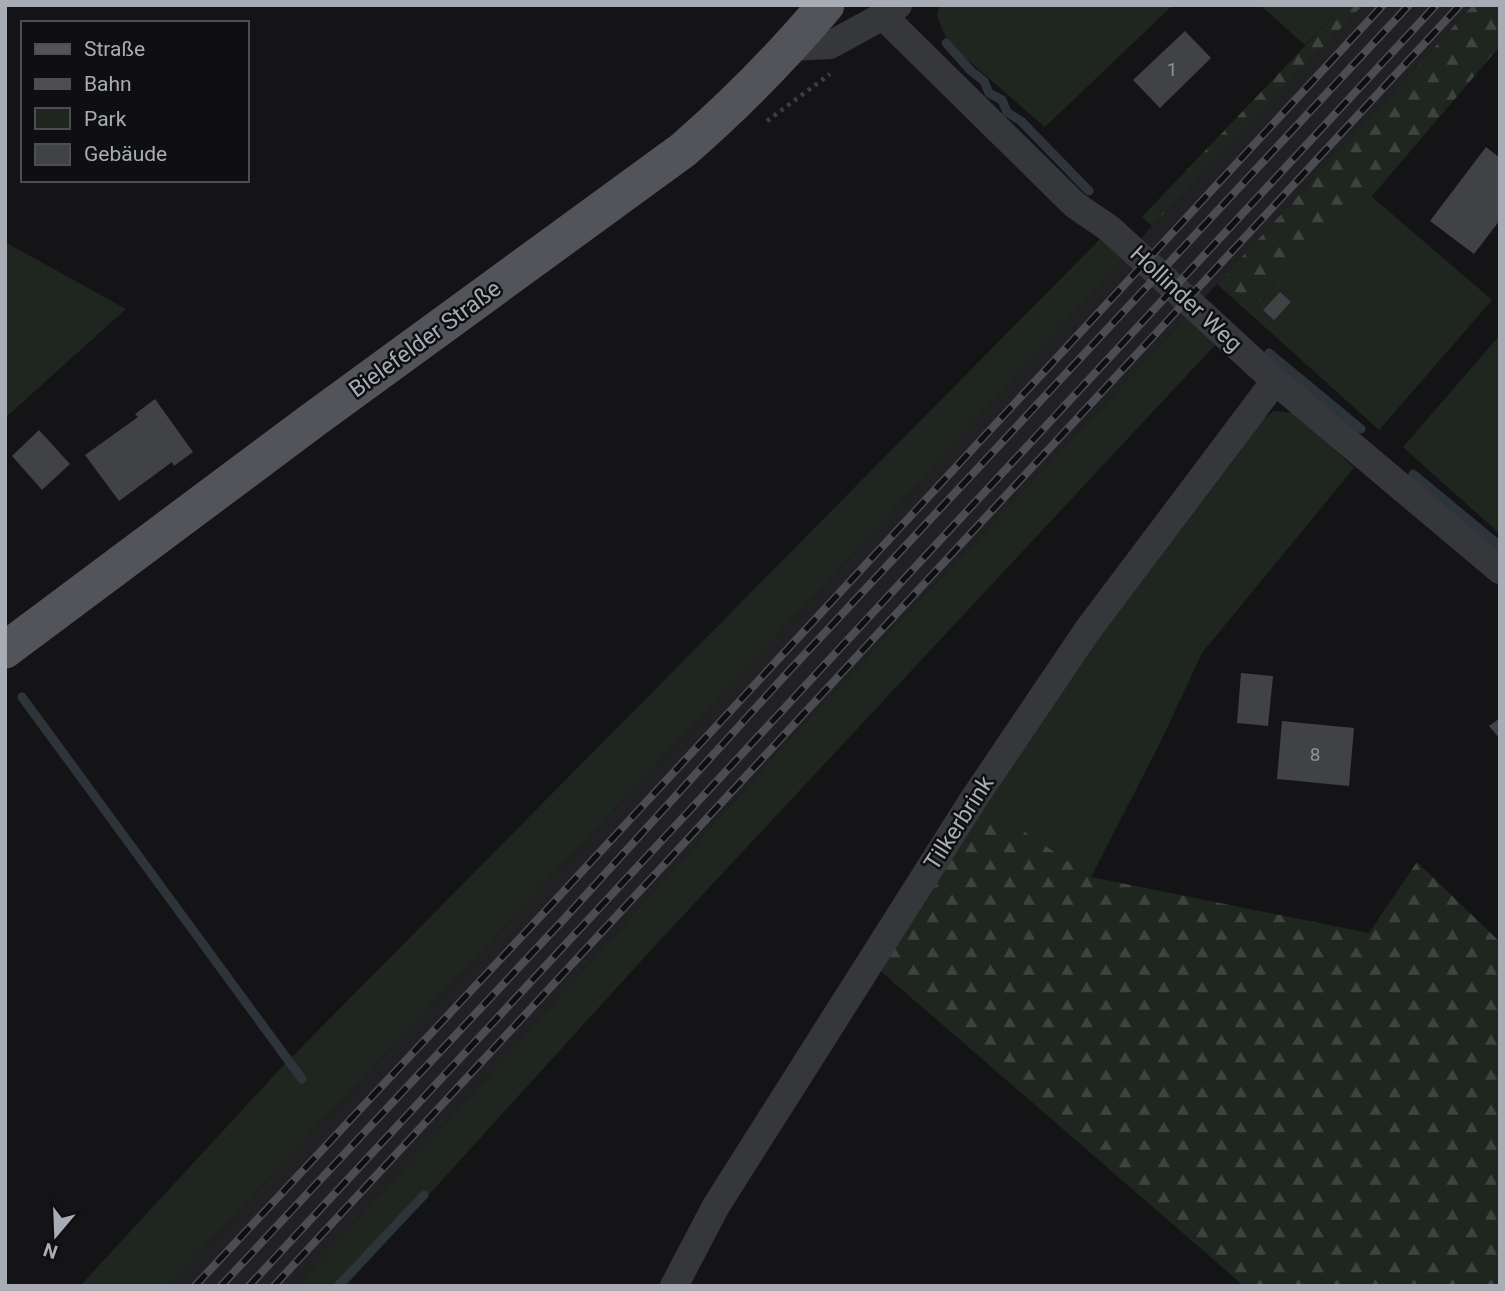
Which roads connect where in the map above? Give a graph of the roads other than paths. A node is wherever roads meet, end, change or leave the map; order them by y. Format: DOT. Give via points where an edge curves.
graph roads {
  1 [pos="826,5"];
  2 [pos="890,11"];
  3 [pos="791,47"];
  4 [pos="1275,381"];
  5 [pos="1500,570"];
  6 [pos="5,650"];
  7 [pos="674,1286"];
  1 -- 3 [label="main road, Bielefelder Straße"];
  2 -- 3 [label="street" via="830,45"];
  2 -- 4 [label="street, Hollinder Weg" via="1075,205 1110,229"];
  3 -- 6 [label="main road, Bielefelder Straße" via="683,150"];
  4 -- 5 [label="street, Hollinder Weg"];
  4 -- 7 [label="street, Tilkerbrink" via="1087,631 972,800 716,1206"];
}
